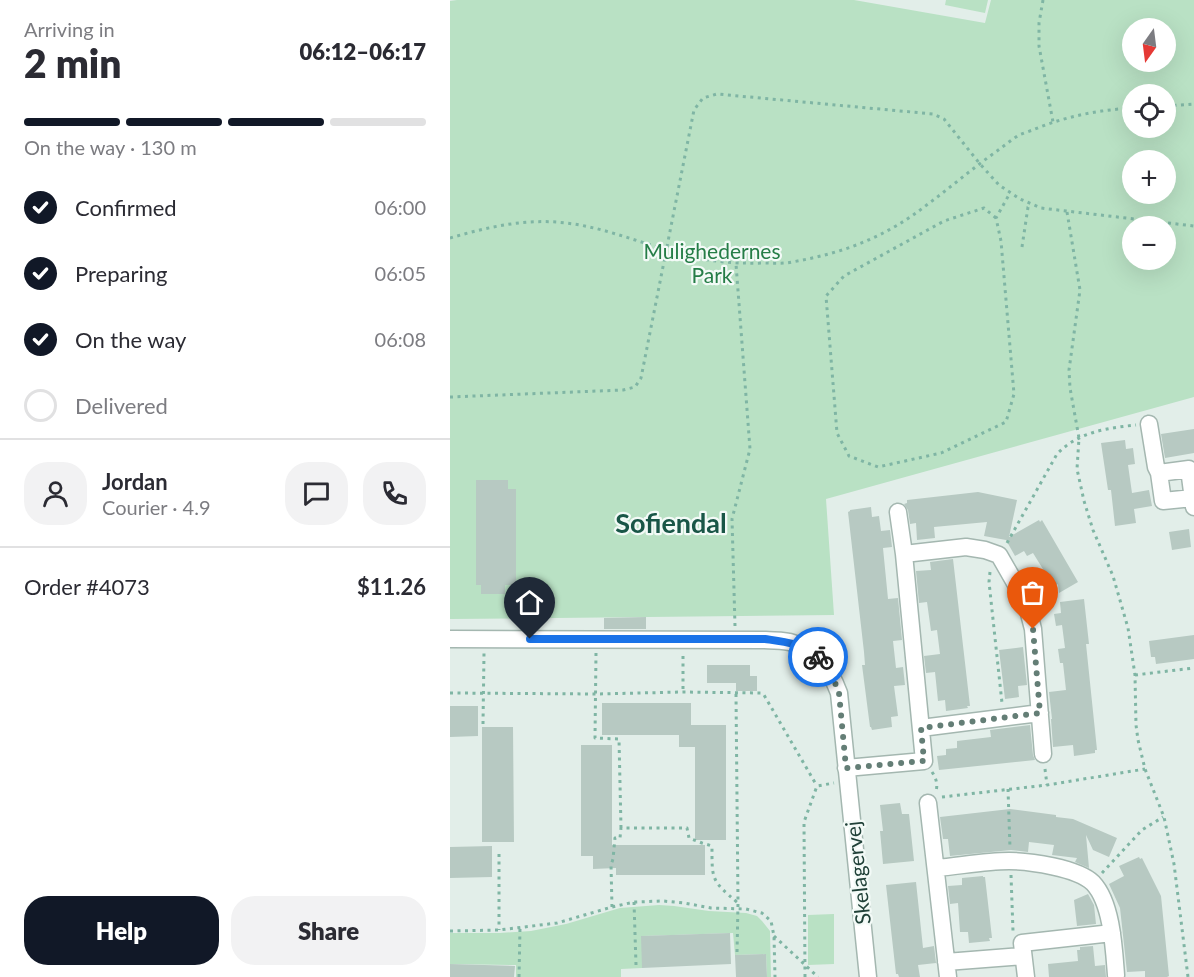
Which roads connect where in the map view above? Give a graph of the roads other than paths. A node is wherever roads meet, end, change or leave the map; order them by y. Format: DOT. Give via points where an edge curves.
graph roads {
  1 [pos="1149,424"];
  2 [pos="1159,473"];
  3 [pos="1193,502"];
  4 [pos="898,512"];
  5 [pos="904,554"];
  6 [pos="450,639"];
  7 [pos="1040,713"];
  8 [pos="921,728"];
  9 [pos="1043,754"];
  10 [pos="847,774"];
  11 [pos="931,799"];
  12 [pos="936,868"];
  13 [pos="1112,933"];
  14 [pos="1023,956"];
  15 [pos="947,970"];
  16 [pos="1116,975"];
  17 [pos="868,977"];
  18 [pos="1026,977"];
  1 -- 2 [label="street"];
  2 -- 3 [label="street" via="1163,501"];
  2 -- 3 [label="street" via="1189,469"];
  4 -- 5 [label="street"];
  5 -- 7 [label="street" via="966,547 999,555 1029,612"];
  5 -- 8 [label="street"];
  6 -- 10 [label="street, Skelagervej" via="765,639 792,643 821,660 832,675 839,693"];
  7 -- 8 [label="street"];
  7 -- 9 [label="street"];
  8 -- 10 [label="street" via="924,761"];
  10 -- 17 [label="street, Skelagervej"];
  11 -- 12 [label="street"];
  12 -- 13 [label="street" via="1010,861 1055,866 1077,873 1093,883 1101,896"];
  12 -- 15 [label="street"];
  13 -- 14 [label="street" via="1022,943"];
  13 -- 16 [label="street"];
  14 -- 15 [label="street"];
  14 -- 18 [label="street"];
}
